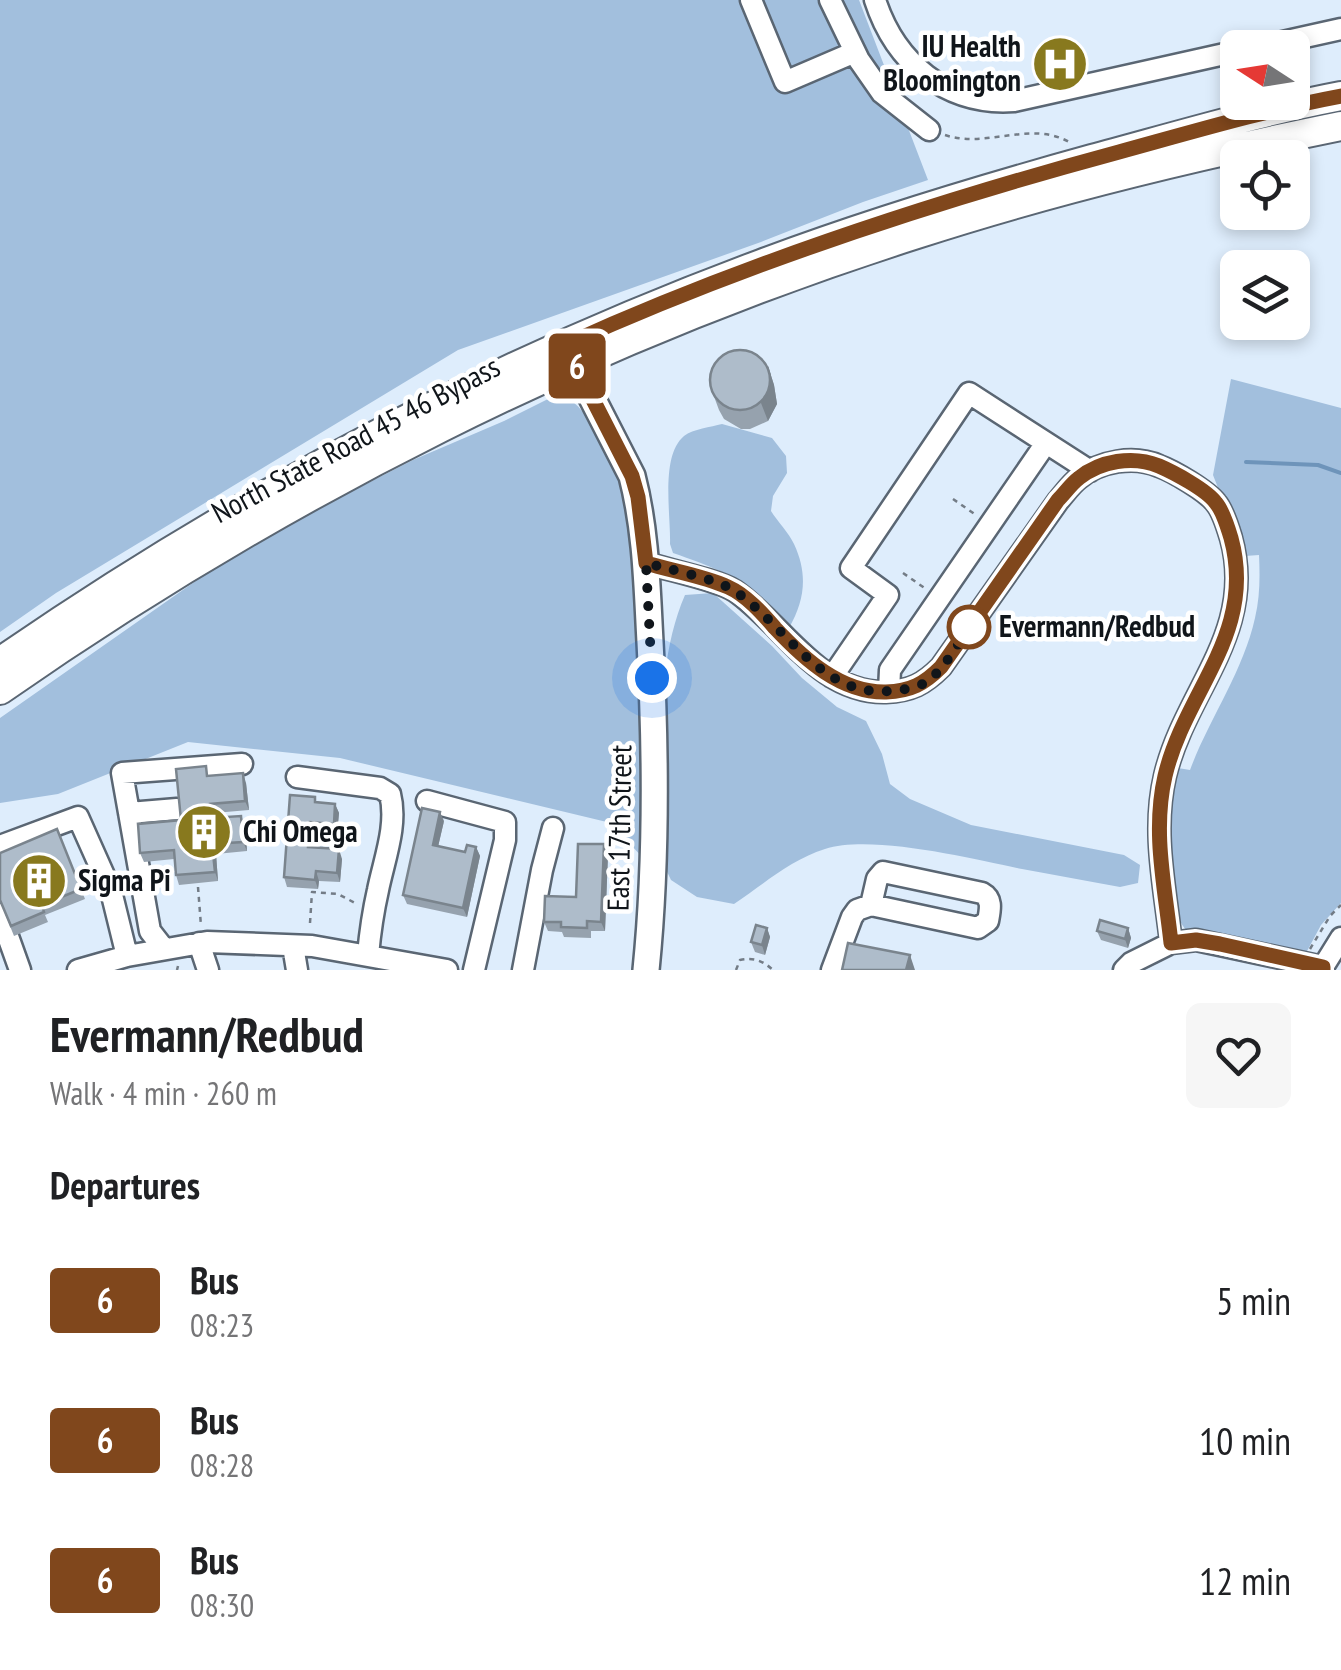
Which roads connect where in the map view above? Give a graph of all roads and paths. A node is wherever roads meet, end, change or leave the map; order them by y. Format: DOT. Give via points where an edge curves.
graph roads {
  1 [pos="751,0"];
  2 [pos="830,0"];
  3 [pos="875,0"];
  4 [pos="1341,28"];
  5 [pos="1310,35"];
  6 [pos="854,52"];
  7 [pos="1220,56"];
  8 [pos="1341,96"];
  9 [pos="1341,126"];
  10 [pos="929,130"];
  11 [pos="1074,145"];
  12 [pos="570,355"];
  13 [pos="1046,443"];
  14 [pos="1090,471"];
  15 [pos="646,563"];
  16 [pos="0,662"];
  17 [pos="832,678"];
  18 [pos="0,690"];
  19 [pos="889,691"];
  20 [pos="242,764"];
  21 [pos="297,777"];
  22 [pos="426,801"];
  23 [pos="177,809"];
  24 [pos="129,813"];
  25 [pos="553,828"];
  26 [pos="0,846"];
  27 [pos="198,887"];
  28 [pos="871,904"];
  29 [pos="1341,905"];
  30 [pos="374,911"];
  31 [pos="0,914"];
  32 [pos="310,923"];
  33 [pos="200,936"];
  34 [pos="1341,938"];
  35 [pos="1171,943"];
  36 [pos="293,946"];
  37 [pos="164,949"];
  38 [pos="368,955"];
  39 [pos="127,956"];
  40 [pos="835,960"];
  41 [pos="1317,967"];
  42 [pos="20,970"];
  43 [pos="78,970"];
  44 [pos="208,970"];
  45 [pos="297,970"];
  46 [pos="446,970"];
  47 [pos="474,970"];
  48 [pos="522,970"];
  49 [pos="646,970"];
  50 [pos="736,970"];
  51 [pos="773,970"];
  52 [pos="1124,970"];
  1 -- 6 [label="street" via="785,82"];
  2 -- 6 [label="street"];
  3 -- 7 [label="street" via="896,46 923,74 956,92 999,102"];
  4 -- 5 [label="street"];
  6 -- 10 [label="street" via="882,93"];
  8 -- 12 [label="highway" via="937,204 758,265"];
  9 -- 12 [label="highway, North State Road 45 46 Bypass" via="1155,166 945,225"];
  10 -- 11 [label="path" via="955,139 1043,133"];
  12 -- 15 [label="main road, East 17th Street" via="632,476"];
  12 -- 16 [label="highway, North State Road 45 46 Bypass" via="419,414 272,492"];
  12 -- 18 [label="highway, North State Road 45 46 Bypass" via="274,516"];
  13 -- 14 [label="street"];
  13 -- 17 [label="street" via="970,393 851,568 888,595"];
  13 -- 19 [label="street" via="890,670"];
  14 -- 19 [label="street" via="1058,500 941,667 926,682"];
  14 -- 35 [label="street" via="1132,461 1186,479 1216,503 1237,563 1234,614 1165,776 1159,855"];
  15 -- 17 [label="street" via="730,588"];
  15 -- 49 [label="main road, East 17th Street" via="655,821"];
  17 -- 19 [label="street" via="856,689"];
  20 -- 24 [label="street" via="122,773"];
  21 -- 30 [label="street" via="390,794 389,839"];
  22 -- 47 [label="street" via="505,822"];
  23 -- 24 [label="street"];
  24 -- 37 [label="street" via="150,932"];
  25 -- 48 [label="street"];
  26 -- 39 [label="street" via="78,816 111,891"];
  27 -- 33 [label="path"];
  28 -- 28 [label="street" via="883,872 982,893 990,905 988,921 978,928"];
  28 -- 40 [label="street" via="852,917"];
  29 -- 41 [label="path" via="1310,949"];
  30 -- 32 [label="path" via="338,894 312,892"];
  30 -- 38 [label="street"];
  31 -- 42 [label="street"];
  33 -- 36 [label="street"];
  33 -- 37 [label="street"];
  33 -- 44 [label="street"];
  34 -- 41 [label="street"];
  35 -- 41 [label="street" via="1196,940"];
  35 -- 52 [label="street"];
  36 -- 38 [label="street"];
  36 -- 45 [label="street"];
  37 -- 39 [label="street"];
  38 -- 46 [label="street"];
  39 -- 43 [label="street"];
  50 -- 51 [label="path" via="750,958"];
}
